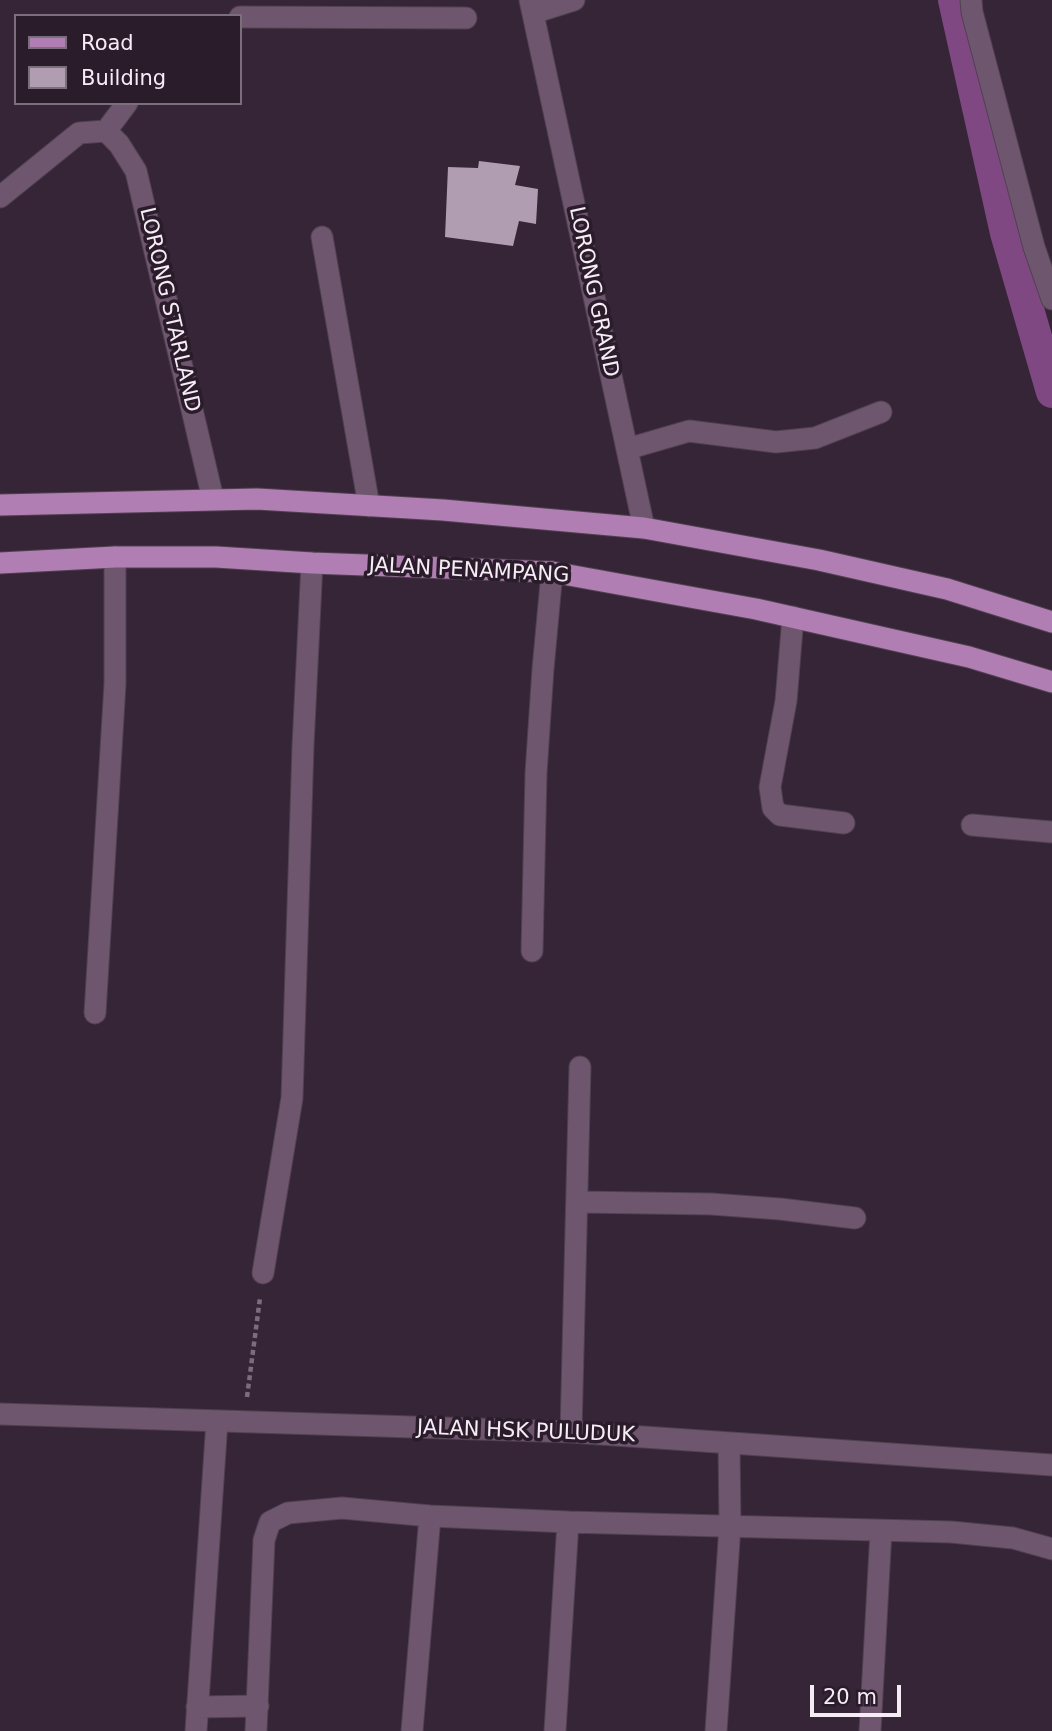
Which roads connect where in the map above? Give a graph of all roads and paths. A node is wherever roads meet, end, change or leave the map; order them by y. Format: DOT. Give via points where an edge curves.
graph roads {
  1 [pos="574,0"];
  2 [pos="971,0"];
  3 [pos="531,6"];
  4 [pos="242,17"];
  5 [pos="466,18"];
  6 [pos="126,105"];
  7 [pos="106,131"];
  8 [pos="0,197"];
  9 [pos="322,237"];
  10 [pos="1052,299"];
  11 [pos="881,412"];
  12 [pos="627,449"];
  13 [pos="213,499"];
  14 [pos="0,505"];
  15 [pos="369,506"];
  16 [pos="644,528"];
  17 [pos="115,557"];
  18 [pos="0,563"];
  19 [pos="312,563"];
  20 [pos="552,572"];
  21 [pos="793,617"];
  22 [pos="1052,622"];
  23 [pos="1052,682"];
  24 [pos="844,823"];
  25 [pos="972,825"];
  26 [pos="1052,832"];
  27 [pos="531,951"];
  28 [pos="95,1013"];
  29 [pos="580,1067"];
  30 [pos="577,1202"];
  31 [pos="855,1218"];
  32 [pos="263,1272"];
  33 [pos="0,1414"];
  34 [pos="217,1421"];
  35 [pos="243,1422"];
  36 [pos="571,1433"];
  37 [pos="729,1443"];
  38 [pos="1052,1465"];
  39 [pos="430,1516"];
  40 [pos="568,1522"];
  41 [pos="730,1526"];
  42 [pos="881,1531"];
  43 [pos="1052,1549"];
  44 [pos="258,1706"];
  45 [pos="197,1707"];
  46 [pos="196,1731"];
  47 [pos="256,1731"];
  48 [pos="412,1731"];
  49 [pos="555,1731"];
  50 [pos="716,1731"];
  51 [pos="870,1731"];
  1 -- 3 [label="street"];
  2 -- 10 [label="street" via="1034,247"];
  3 -- 12 [label="street, LORONG GRAND"];
  4 -- 5 [label="street"];
  6 -- 7 [label="street"];
  7 -- 8 [label="street" via="79,132"];
  7 -- 13 [label="street, LORONG STARLAND" via="136,171"];
  9 -- 15 [label="street"];
  11 -- 12 [label="street" via="815,438 776,442 689,431"];
  12 -- 16 [label="street, LORONG GRAND"];
  13 -- 14 [label="main road"];
  13 -- 15 [label="main road"];
  15 -- 16 [label="main road"];
  16 -- 22 [label="main road" via="947,589"];
  17 -- 18 [label="main road, JALAN PENAMPANG"];
  17 -- 19 [label="main road, JALAN PENAMPANG"];
  17 -- 28 [label="street" via="115,684"];
  19 -- 20 [label="main road, JALAN PENAMPANG"];
  19 -- 32 [label="street" via="292,1098"];
  20 -- 21 [label="main road, JALAN PENAMPANG"];
  20 -- 27 [label="street" via="537,760"];
  21 -- 23 [label="main road, JALAN PENAMPANG" via="969,657"];
  21 -- 24 [label="street" via="786,701 770,787 773,808 780,816"];
  25 -- 26 [label="street"];
  29 -- 30 [label="street"];
  30 -- 31 [label="street" via="711,1204"];
  30 -- 36 [label="street"];
  32 -- 35 [label="path"];
  33 -- 34 [label="street, JALAN HSK PULUDUK"];
  34 -- 35 [label="street, JALAN HSK PULUDUK"];
  34 -- 45 [label="street"];
  35 -- 36 [label="street, JALAN HSK PULUDUK"];
  36 -- 37 [label="street, JALAN HSK PULUDUK"];
  37 -- 38 [label="street, JALAN HSK PULUDUK"];
  37 -- 41 [label="street"];
  39 -- 40 [label="street"];
  39 -- 44 [label="street" via="342,1508 288,1513 270,1522 264,1540"];
  39 -- 48 [label="street"];
  40 -- 41 [label="street"];
  40 -- 49 [label="street"];
  41 -- 42 [label="street"];
  41 -- 50 [label="street"];
  42 -- 43 [label="street" via="1013,1538"];
  42 -- 51 [label="street"];
  44 -- 45 [label="street"];
  44 -- 47 [label="street"];
  45 -- 46 [label="street"];
}
